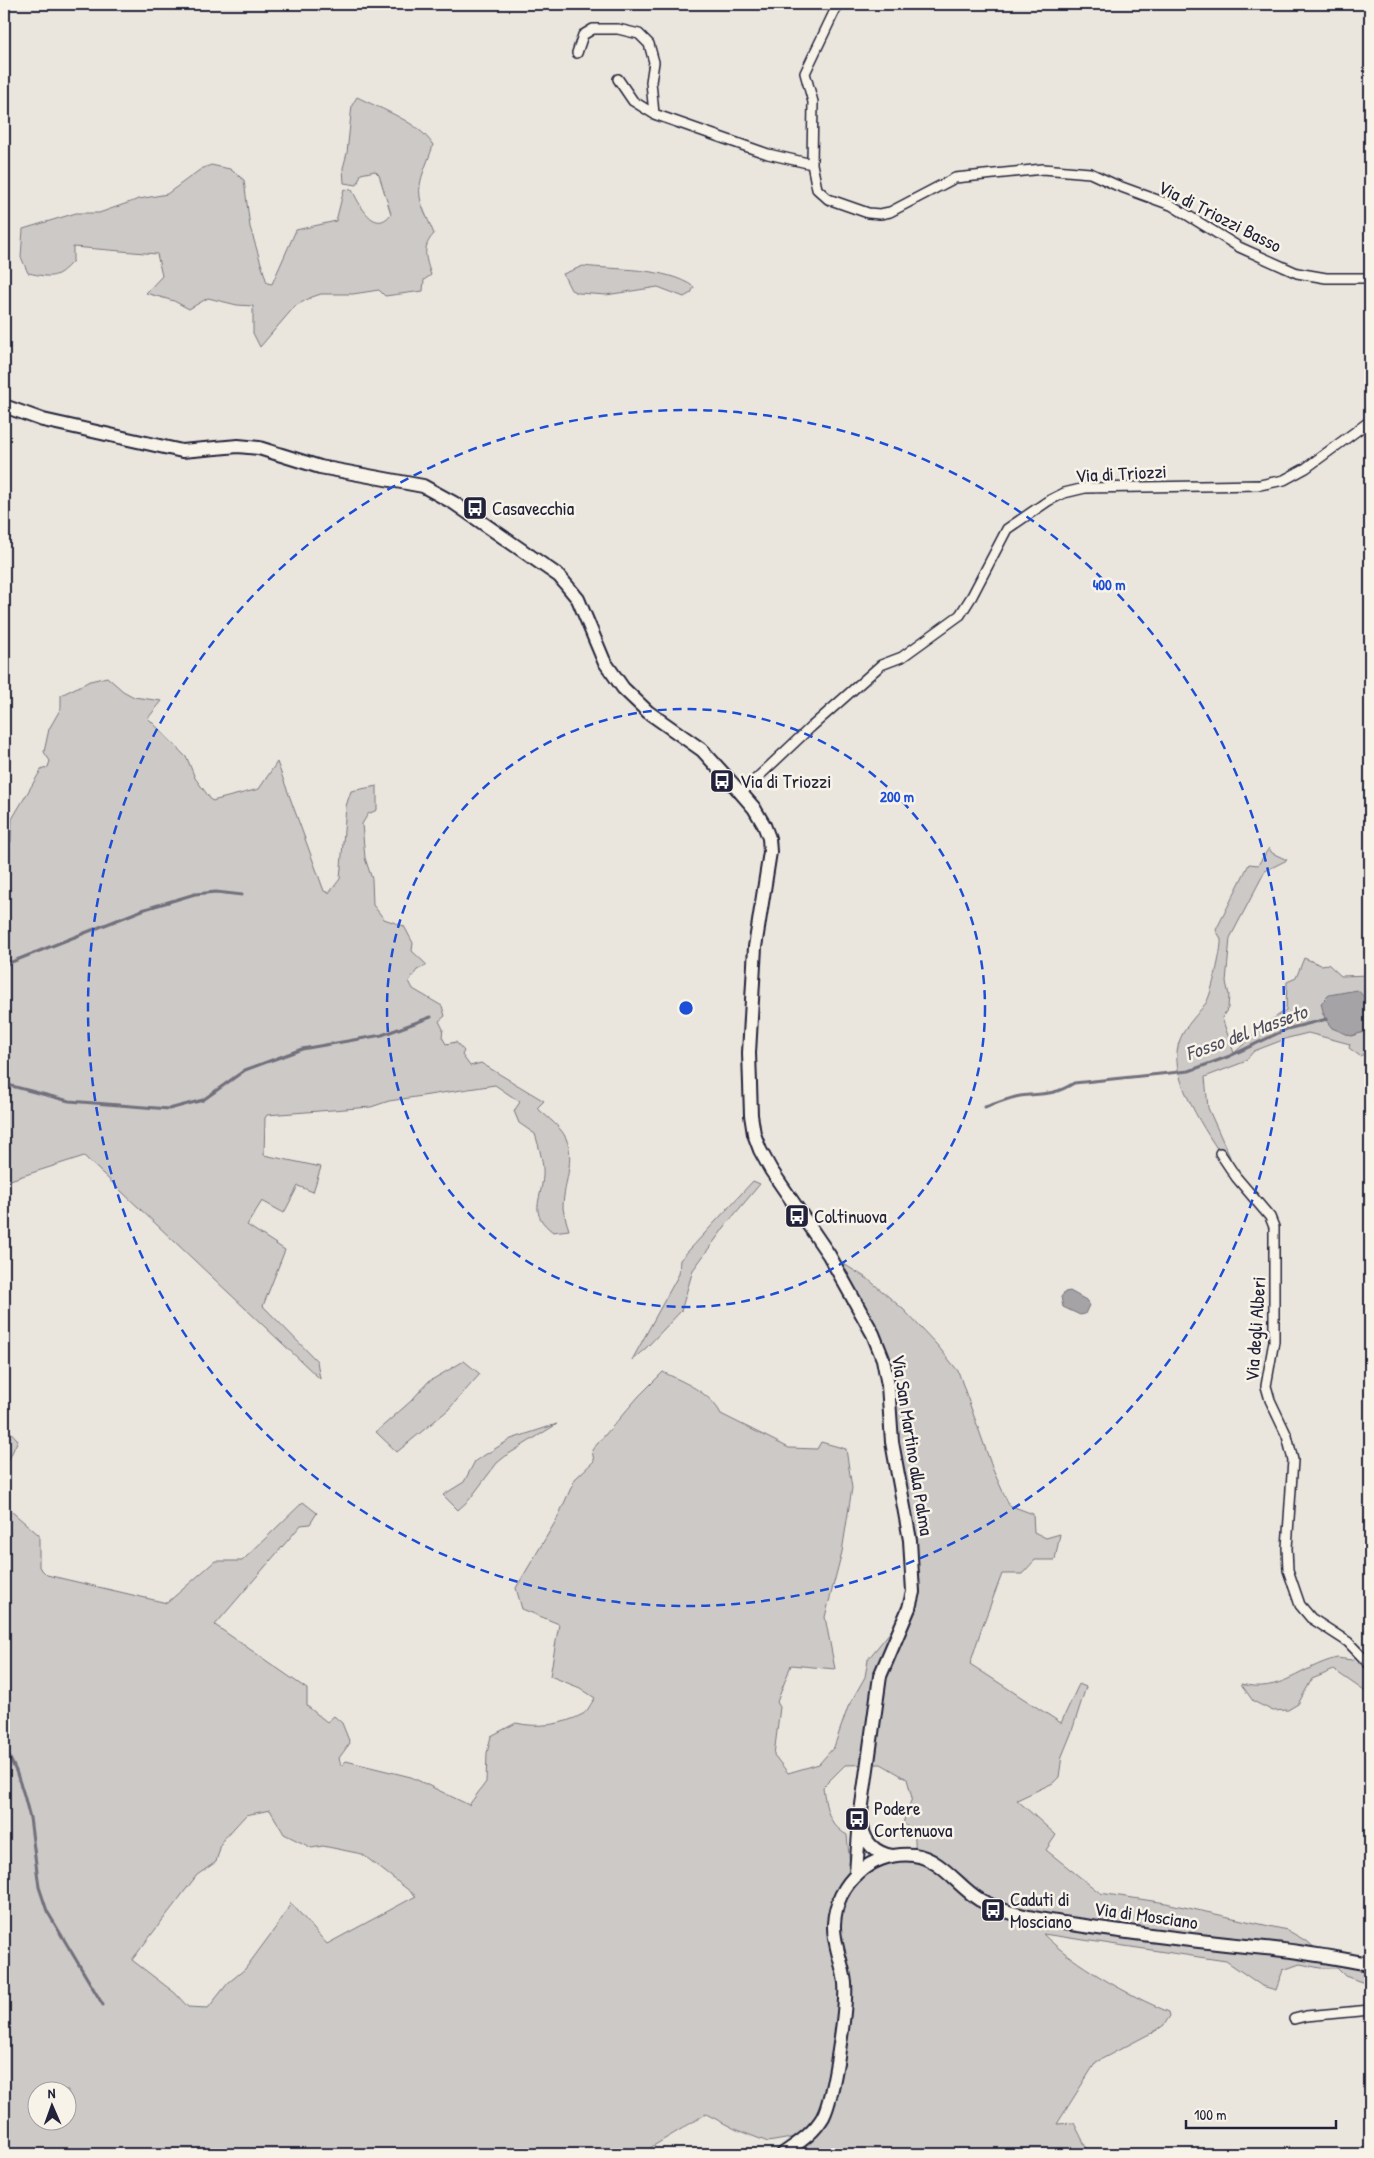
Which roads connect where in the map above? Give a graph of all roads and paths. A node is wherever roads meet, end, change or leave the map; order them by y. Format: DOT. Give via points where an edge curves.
graph roads {
  1 [pos="838,4"];
  2 [pos="577,54"];
  3 [pos="618,80"];
  4 [pos="654,114"];
  5 [pos="812,164"];
  6 [pos="1370,278"];
  7 [pos="4,406"];
  8 [pos="1370,421"];
  9 [pos="741,793"];
  10 [pos="1220,1153"];
  11 [pos="1370,1665"];
  12 [pos="860,1822"];
  13 [pos="892,1856"];
  14 [pos="856,1873"];
  15 [pos="1370,1964"];
  16 [pos="1370,2010"];
  17 [pos="1294,2019"];
  18 [pos="783,2154"];
  1 -- 5 [label="street, Via di Triozzi Basso" via="805,73 813,102"];
  2 -- 4 [label="street" via="583,35 593,29 618,29 639,34 649,44 654,62 651,82"];
  3 -- 4 [label="street" via="633,101"];
  4 -- 5 [label="street" via="768,154"];
  5 -- 6 [label="street, Via di Triozzi Basso" via="817,188 828,199 880,214 890,212 955,178 1043,169 1090,173 1171,205 1238,247 1297,273 1326,278"];
  7 -- 9 [label="street, Via San Martino alla Palma" via="44,420 182,451 238,446 259,448 320,467 423,486 454,503 559,576 578,599 604,661 623,688 648,712 702,750"];
  8 -- 9 [label="street, Via di Triozzi" via="1306,468 1284,480 1260,485 1086,488 1048,501 1007,529 960,614 902,658 881,665"];
  9 -- 12 [label="street, Via San Martino alla Palma" via="754,808 769,838 768,867 754,947 749,1053 754,1134 772,1170 829,1255 883,1359 892,1442 910,1540 913,1592 880,1676"];
  10 -- 11 [label="street, Via degli Alberi" via="1270,1217 1274,1227 1274,1341 1266,1386 1287,1436 1293,1460 1288,1570 1300,1605 1311,1618 1348,1642"];
  12 -- 13 [label="street" via="867,1842 876,1851"];
  12 -- 14 [label="street, Via San Martino alla Palma"];
  13 -- 14 [label="street, Via di Mosciano" via="874,1861"];
  13 -- 15 [label="street, Via di Mosciano" via="915,1856 933,1861 980,1900 1001,1910 1041,1920"];
  14 -- 18 [label="street, Via di Mosciano" via="845,1888 834,1922 845,1989 830,2099 810,2134"];
  16 -- 17 [label="street"];
}
